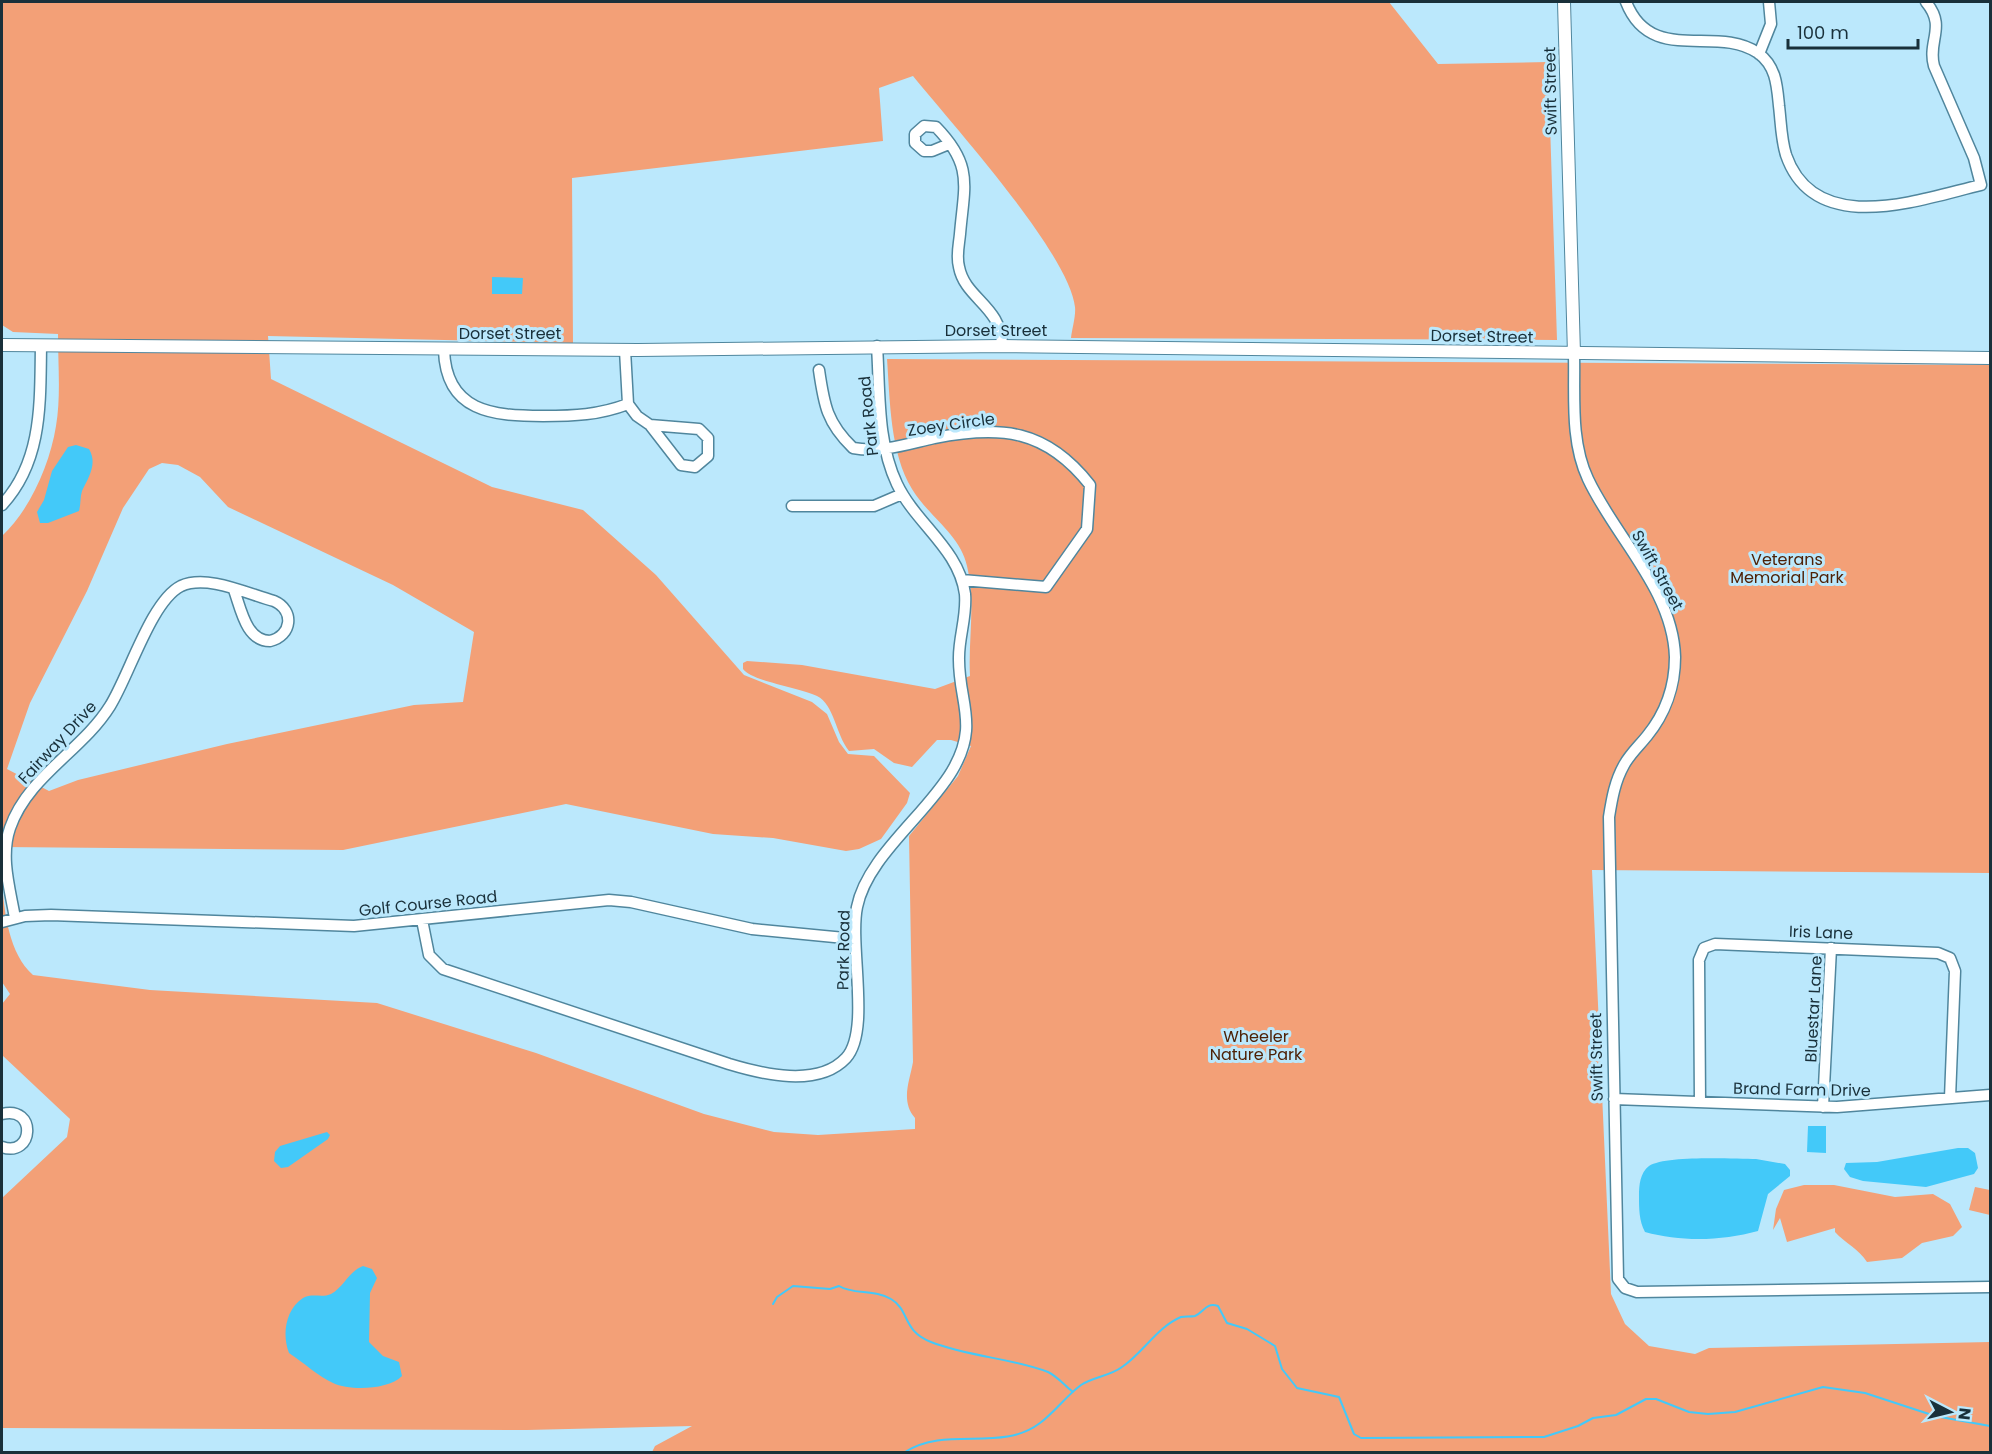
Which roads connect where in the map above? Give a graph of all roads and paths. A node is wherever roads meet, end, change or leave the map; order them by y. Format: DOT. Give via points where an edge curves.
graph roads {
  1 [pos="1564,2"];
  2 [pos="1626,2"];
  3 [pos="1769,2"];
  4 [pos="1926,2"];
  5 [pos="1759,54"];
  6 [pos="949,144"];
  7 [pos="2,345"];
  8 [pos="41,346"];
  9 [pos="877,346"];
  10 [pos="1002,346"];
  11 [pos="444,350"];
  12 [pos="625,350"];
  13 [pos="1574,354"];
  14 [pos="1990,358"];
  15 [pos="819,370"];
  16 [pos="628,404"];
  17 [pos="650,425"];
  18 [pos="885,450"];
  19 [pos="902,494"];
  20 [pos="2,505"];
  21 [pos="792,506"];
  22 [pos="962,580"];
  23 [pos="234,590"];
  24 [pos="15,918"];
  25 [pos="422,920"];
  26 [pos="2,922"];
  27 [pos="855,939"];
  28 [pos="1831,948"];
  29 [pos="1990,1095"];
  30 [pos="1950,1098"];
  31 [pos="1614,1099"];
  32 [pos="1700,1102"];
  33 [pos="1823,1107"];
  34 [pos="2,1114"];
  35 [pos="2,1147"];
  36 [pos="1990,1287"];
  1 -- 13 [label="street, Swift Street"];
  2 -- 5 [label="street" via="1639,22 1662,38 1731,42"];
  3 -- 5 [label="street" via="1772,24"];
  4 -- 5 [label="street" via="1936,17 1934,66 1974,158 1981,185 1873,208 1841,204 1821,196 1804,184 1789,161 1776,81"];
  6 -- 10 [label="street" via="965,175 960,271 999,323"];
  7 -- 8 [label="street, Dorset Street"];
  8 -- 11 [label="street, Dorset Street"];
  8 -- 20 [label="street" via="40,413 35,443 24,474"];
  9 -- 10 [label="street, Dorset Street"];
  9 -- 12 [label="street, Dorset Street"];
  9 -- 18 [label="street, Park Road"];
  10 -- 13 [label="street, Dorset Street"];
  11 -- 12 [label="street, Dorset Street"];
  11 -- 16 [label="street" via="446,367 457,391 470,404 491,414 579,417"];
  12 -- 16 [label="street"];
  13 -- 14 [label="street, Dorset Street"];
  13 -- 31 [label="street, Swift Street" via="1580,461 1603,508 1657,595 1674,647 1673,682 1666,705 1620,774 1609,817"];
  15 -- 18 [label="street" via="824,408 839,434 853,448"];
  16 -- 17 [label="street"];
  17 -- 17 [label="street" via="681,465 694,466 708,456 708,438 699,429"];
  18 -- 19 [label="street, Park Road"];
  18 -- 22 [label="street, Zoey Circle" via="936,438 1000,431 1032,436 1077,468 1090,485 1087,529 1046,587"];
  19 -- 21 [label="street" via="874,506"];
  19 -- 22 [label="street, Park Road" via="951,556"];
  22 -- 27 [label="street, Park Road" via="965,610 959,669 967,711 962,748 948,777 868,878 857,906"];
  23 -- 23 [label="street, Fairway Drive" via="282,604 289,619 284,634 270,641 255,637"];
  23 -- 24 [label="street, Fairway Drive" via="195,582 170,593 106,713 25,798 9,830 6,851"];
  24 -- 25 [label="street, Golf Course Road" via="51,915 327,926"];
  24 -- 26 [label="street, Golf Course Road"];
  25 -- 27 [label="street, Golf Course Road" via="609,900 761,931"];
  25 -- 27 [label="street, Park Road" via="429,955 450,972 729,1064 784,1075 827,1070 843,1061 855,1045"];
  28 -- 30 [label="street, Iris Lane" via="1938,953 1950,958 1955,971"];
  28 -- 32 [label="street, Iris Lane" via="1715,944 1704,948 1699,960"];
  28 -- 33 [label="street, Bluestar Lane"];
  29 -- 30 [label="street, Brand Farm Drive"];
  30 -- 33 [label="street, Brand Farm Drive"];
  31 -- 32 [label="street, Brand Farm Drive"];
  31 -- 36 [label="street, Swift Street" via="1617,1274 1624,1288 1644,1292"];
  32 -- 33 [label="street, Brand Farm Drive"];
  34 -- 35 [label="street" via="18,1115 28,1131 18,1147"];
}
